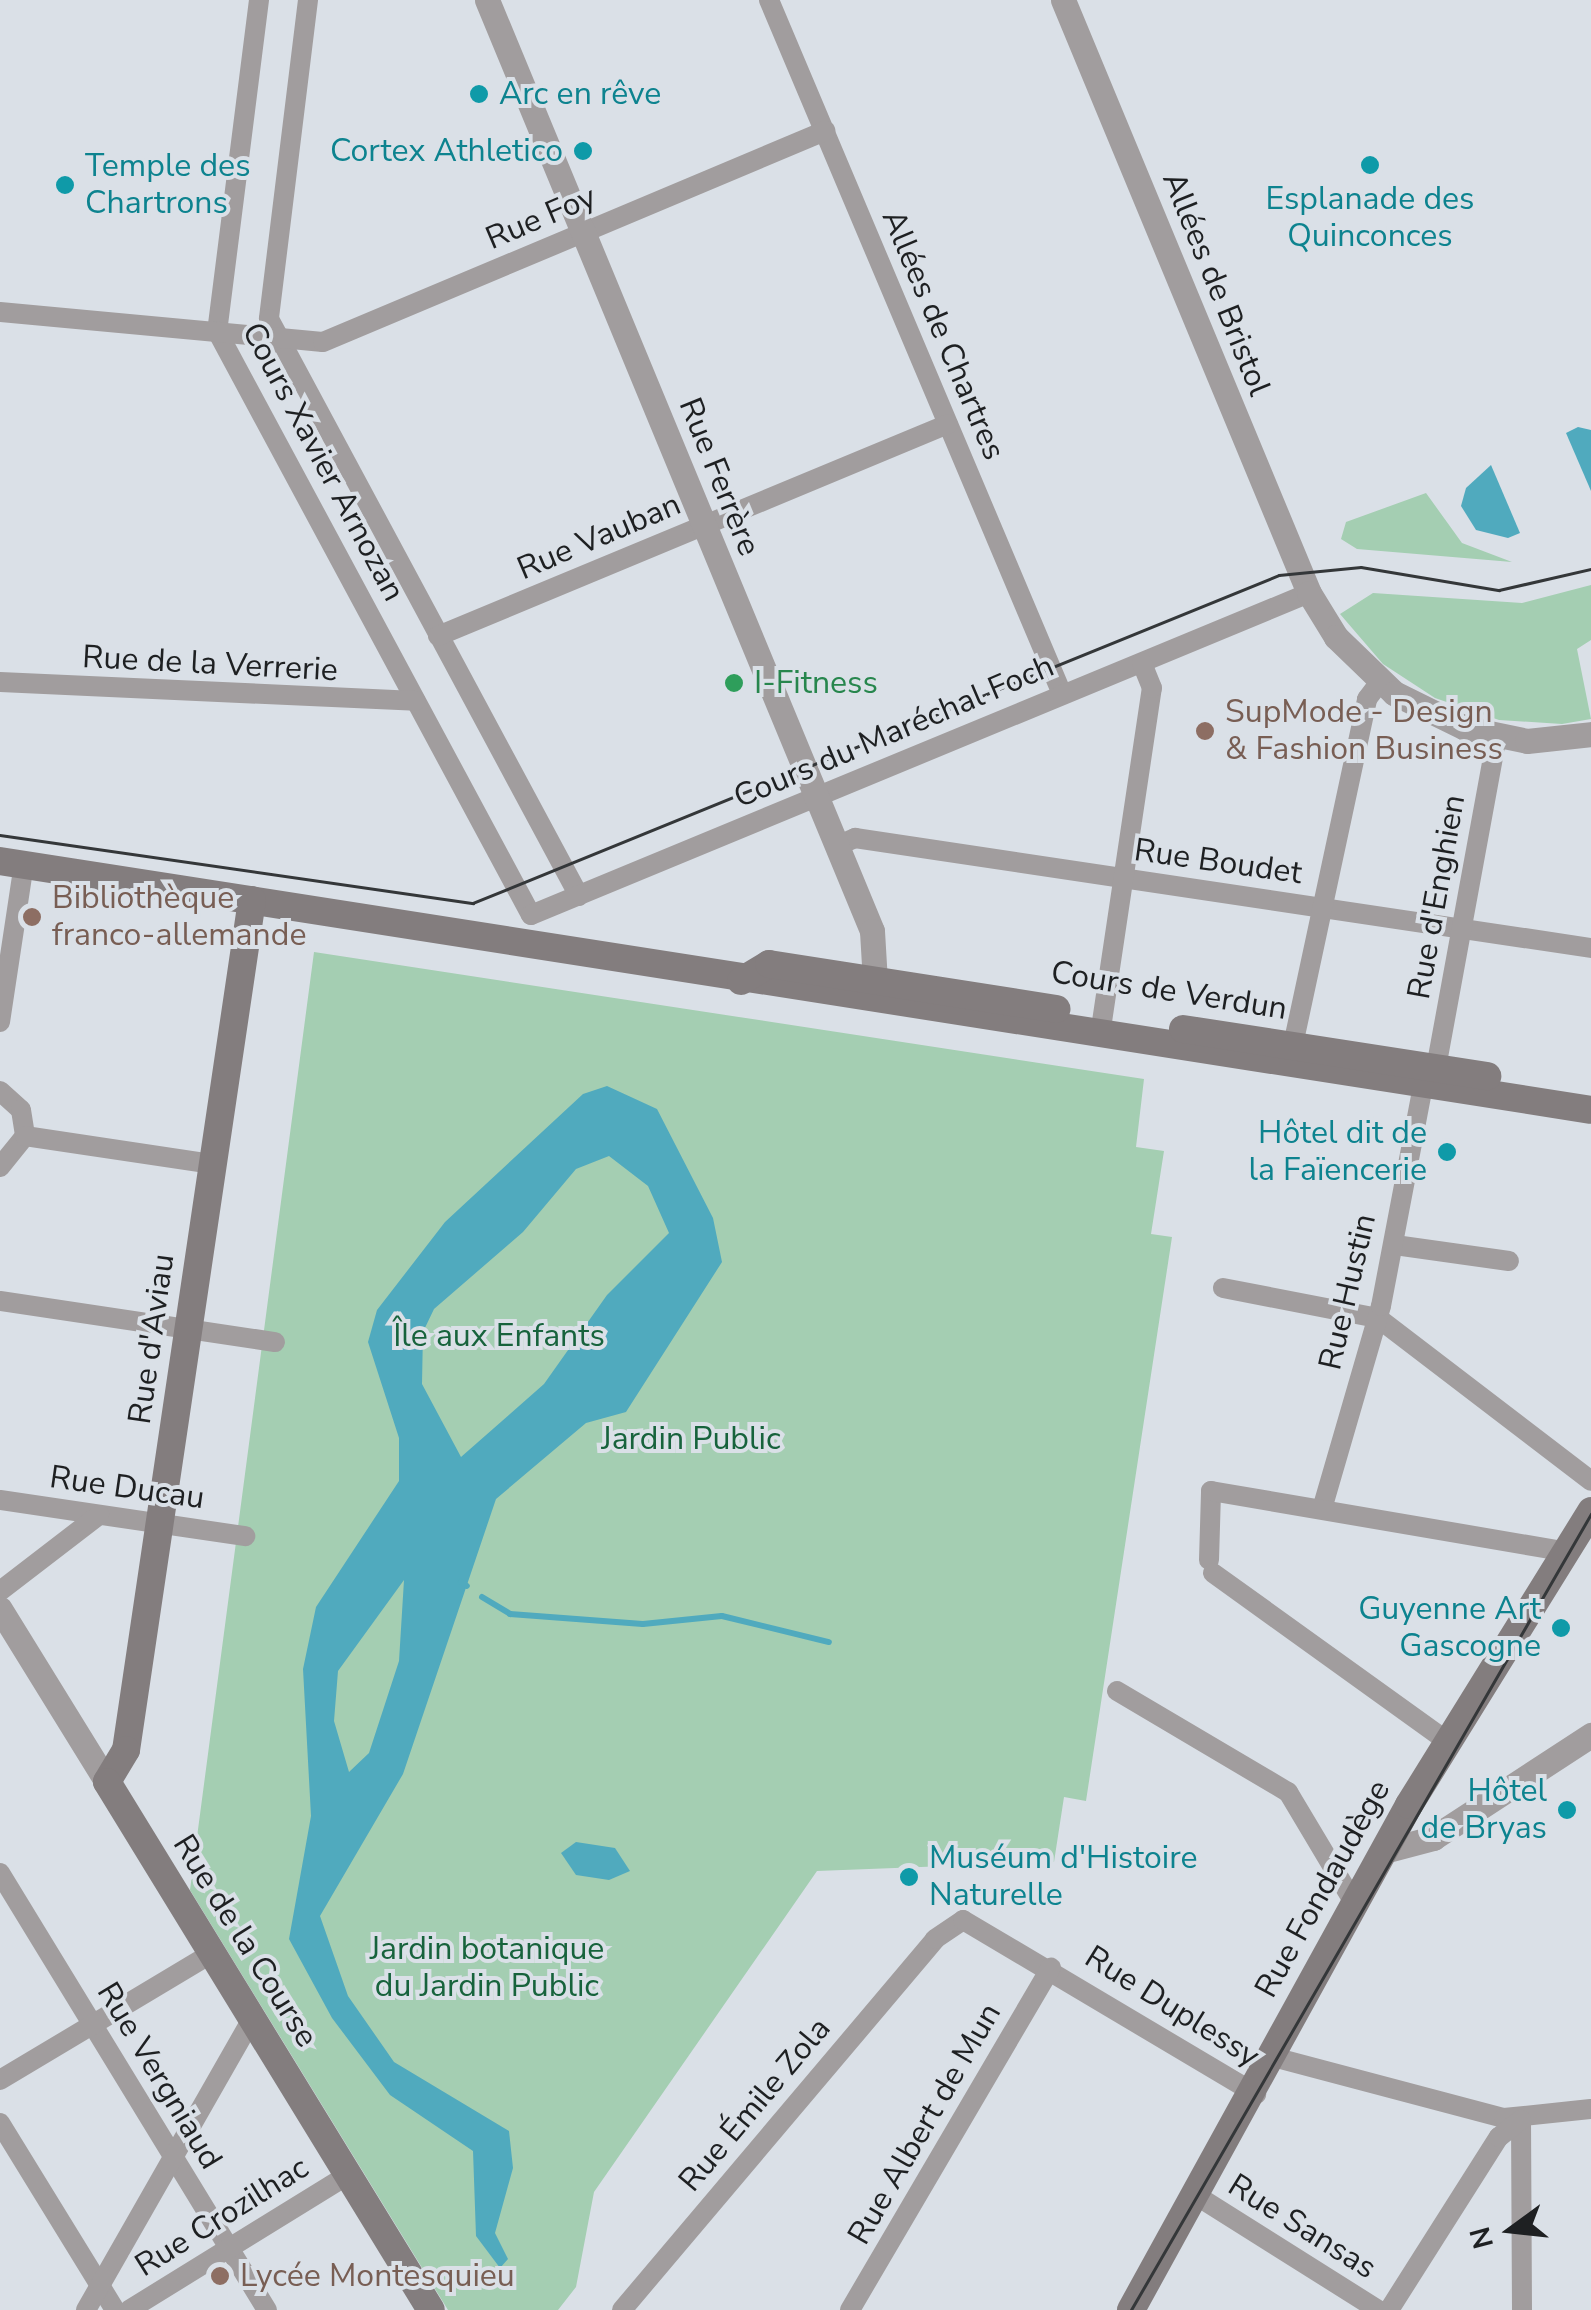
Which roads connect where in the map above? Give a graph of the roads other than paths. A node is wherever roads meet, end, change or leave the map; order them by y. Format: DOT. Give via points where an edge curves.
graph roads {
  1 [pos="258,0"];
  2 [pos="308,0"];
  3 [pos="487,0"];
  4 [pos="769,0"];
  5 [pos="1063,0"];
  6 [pos="825,131"];
  7 [pos="583,232"];
  8 [pos="0,312"];
  9 [pos="217,331"];
  10 [pos="278,337"];
  11 [pos="948,424"];
  12 [pos="704,525"];
  13 [pos="1308,593"];
  14 [pos="438,636"];
  15 [pos="1142,662"];
  16 [pos="0,682"];
  17 [pos="1380,682"];
  18 [pos="1062,694"];
  19 [pos="416,701"];
  20 [pos="1591,734"];
  21 [pos="1497,737"];
  22 [pos="817,796"];
  23 [pos="837,846"];
  24 [pos="12,862"];
  25 [pos="1124,878"];
  26 [pos="578,896"];
  27 [pos="252,900"];
  28 [pos="1322,908"];
  29 [pos="531,916"];
  30 [pos="1462,928"];
  31 [pos="527,944"];
  32 [pos="1591,948"];
  33 [pos="741,981"];
  34 [pos="875,981"];
  35 [pos="804,992"];
  36 [pos="0,1022"];
  37 [pos="1102,1026"];
  38 [pos="1292,1045"];
  39 [pos="1429,1076"];
  40 [pos="0,1091"];
  41 [pos="1591,1093"];
  42 [pos="1591,1110"];
  43 [pos="25,1136"];
  44 [pos="213,1164"];
  45 [pos="0,1167"];
  46 [pos="1395,1246"];
  47 [pos="1508,1262"];
  48 [pos="1222,1288"];
  49 [pos="0,1300"];
  50 [pos="1378,1318"];
  51 [pos="189,1329"];
  52 [pos="275,1342"];
  53 [pos="1591,1481"];
  54 [pos="0,1500"];
  55 [pos="1322,1508"];
  56 [pos="1591,1511"];
  57 [pos="99,1514"];
  58 [pos="160,1524"];
  59 [pos="245,1536"];
  60 [pos="1566,1552"];
  61 [pos="0,1590"];
  62 [pos="0,1609"];
  63 [pos="1117,1691"];
  64 [pos="1591,1735"];
  65 [pos="1446,1741"];
  66 [pos="107,1782"];
  67 [pos="1388,1850"];
  68 [pos="0,1873"];
  69 [pos="1356,1906"];
  70 [pos="934,1939"];
  71 [pos="212,1953"];
  72 [pos="1051,1968"];
  73 [pos="252,2019"];
  74 [pos="93,2024"];
  75 [pos="1269,2056"];
  76 [pos="0,2080"];
  77 [pos="1256,2094"];
  78 [pos="1591,2109"];
  79 [pos="1522,2120"];
  80 [pos="0,2123"];
  81 [pos="172,2154"];
  82 [pos="348,2174"];
  83 [pos="1194,2194"];
  84 [pos="229,2248"];
  85 [pos="99,2285"];
  86 [pos="86,2310"];
  87 [pos="115,2310"];
  88 [pos="129,2310"];
  89 [pos="267,2310"];
  90 [pos="431,2310"];
  91 [pos="622,2310"];
  92 [pos="850,2310"];
  93 [pos="1131,2310"];
  94 [pos="1378,2310"];
  95 [pos="1389,2310"];
  96 [pos="1522,2310"];
  1 -- 9 [label="street, Cours Xavier Arnozan"];
  2 -- 10 [label="street, Cours Xavier Arnozan" via="269,318"];
  3 -- 7 [label="street, Rue Ferrère"];
  4 -- 6 [label="street, Allées de Chartres"];
  5 -- 13 [label="street, Allées de Bristol"];
  6 -- 7 [label="street, Rue Foy"];
  6 -- 11 [label="street, Allées de Chartres"];
  7 -- 10 [label="street, Rue Foy" via="324,342"];
  7 -- 12 [label="street, Rue Ferrère"];
  8 -- 9 [label="street, Rue Foy"];
  9 -- 10 [label="street, Rue Foy"];
  9 -- 19 [label="street, Cours Xavier Arnozan"];
  10 -- 14 [label="street, Cours Xavier Arnozan"];
  11 -- 12 [label="street, Rue Vauban"];
  11 -- 18 [label="street, Allées de Chartres"];
  12 -- 14 [label="street, Rue Vauban"];
  12 -- 22 [label="street, Rue Ferrère"];
  13 -- 15 [label="street, Cours du Maréchal Foch"];
  13 -- 17 [label="street, Allées de Bristol"];
  14 -- 26 [label="street, Cours Xavier Arnozan"];
  15 -- 18 [label="street, Cours du Maréchal Foch"];
  15 -- 25 [label="street" via="1152,688"];
  16 -- 19 [label="street, Rue de la Verrerie"];
  17 -- 21 [label="street, Allées de Bristol" via="1432,715"];
  17 -- 28 [label="street" via="1367,699"];
  18 -- 22 [label="street, Cours du Maréchal Foch"];
  19 -- 29 [label="street, Cours Xavier Arnozan"];
  20 -- 21 [label="street"];
  21 -- 30 [label="street, Rue d'Enghien"];
  22 -- 23 [label="street, Rue Ferrère"];
  22 -- 26 [label="street, Cours du Maréchal Foch"];
  23 -- 25 [label="street, Rue Boudet" via="855,838"];
  23 -- 34 [label="street, Rue Ferrère" via="876,943"];
  24 -- 27 [label="main road, Cours de Verdun"];
  24 -- 36 [label="street"];
  25 -- 28 [label="street, Rue Boudet"];
  25 -- 37 [label="street"];
  26 -- 29 [label="street, Cours du Maréchal Foch"];
  27 -- 31 [label="main road, Cours de Verdun"];
  27 -- 44 [label="main road, Rue d'Aviau"];
  28 -- 30 [label="street, Rue Boudet"];
  28 -- 38 [label="street"];
  29 -- 31 [label="street"];
  30 -- 32 [label="street, Rue Boudet"];
  30 -- 39 [label="street, Rue d'Enghien"];
  31 -- 33 [label="main road, Cours de Verdun"];
  33 -- 34 [label="main road, Cours de Verdun" via="769,964"];
  33 -- 35 [label="main road, Cours de Verdun"];
  34 -- 35 [label="street"];
  34 -- 37 [label="main road, Cours de Verdun"];
  35 -- 37 [label="main road, Cours de Verdun"];
  37 -- 38 [label="main road, Cours de Verdun"];
  37 -- 39 [label="main road, Cours de Verdun"];
  38 -- 39 [label="main road, Cours de Verdun"];
  39 -- 41 [label="main road, Cours de Verdun"];
  39 -- 42 [label="main road, Cours de Verdun"];
  39 -- 46 [label="street, Rue Hustin"];
  40 -- 43 [label="street" via="20,1110"];
  43 -- 44 [label="street"];
  43 -- 45 [label="street"];
  44 -- 51 [label="main road, Rue d'Aviau"];
  46 -- 47 [label="street"];
  46 -- 50 [label="street, Rue Hustin"];
  48 -- 50 [label="street"];
  49 -- 51 [label="street"];
  50 -- 53 [label="street"];
  50 -- 55 [label="street, Rue Hustin"];
  51 -- 52 [label="street"];
  51 -- 58 [label="main road, Rue d'Aviau"];
  54 -- 57 [label="street, Rue Ducau"];
  55 -- 60 [label="street"];
  55 -- 65 [label="street" via="1211,1492 1205,1531 1211,1567"];
  56 -- 60 [label="main road, Rue Fondaudège"];
  57 -- 58 [label="street, Rue Ducau"];
  57 -- 61 [label="street"];
  58 -- 59 [label="street, Rue Ducau"];
  58 -- 66 [label="main road, Rue d'Aviau" via="126,1750"];
  60 -- 65 [label="main road, Rue Fondaudège"];
  62 -- 66 [label="street, Rue de la Course"];
  63 -- 69 [label="street" via="1288,1792"];
  64 -- 67 [label="street" via="1433,1838"];
  65 -- 67 [label="main road, Rue Fondaudège"];
  66 -- 71 [label="main road, Rue de la Course"];
  67 -- 69 [label="main road, Rue Fondaudège"];
  68 -- 74 [label="street, Rue Vergniaud"];
  69 -- 75 [label="main road, Rue Fondaudège"];
  70 -- 72 [label="street, Rue Duplessy" via="964,1920"];
  70 -- 91 [label="street, Rue Émile Zola"];
  71 -- 73 [label="main road, Rue de la Course"];
  71 -- 74 [label="street"];
  72 -- 77 [label="street, Rue Duplessy"];
  72 -- 92 [label="street, Rue Albert de Mun"];
  73 -- 81 [label="street"];
  73 -- 82 [label="main road, Rue de la Course"];
  74 -- 76 [label="street"];
  74 -- 81 [label="street, Rue Vergniaud"];
  75 -- 77 [label="main road, Rue Fondaudège"];
  75 -- 79 [label="street"];
  77 -- 83 [label="main road, Rue Fondaudège"];
  78 -- 79 [label="street"];
  79 -- 95 [label="street" via="1499,2137"];
  79 -- 96 [label="street"];
  80 -- 85 [label="street"];
  81 -- 84 [label="street, Rue Vergniaud"];
  81 -- 85 [label="street"];
  82 -- 84 [label="street, Rue Crozilhac"];
  82 -- 90 [label="main road, Rue de la Course"];
  83 -- 93 [label="main road, Rue Fondaudège"];
  83 -- 94 [label="street, Rue Sansas"];
  84 -- 88 [label="street, Rue Crozilhac"];
  84 -- 89 [label="street, Rue Vergniaud"];
  85 -- 86 [label="street"];
  85 -- 87 [label="street"];
}
